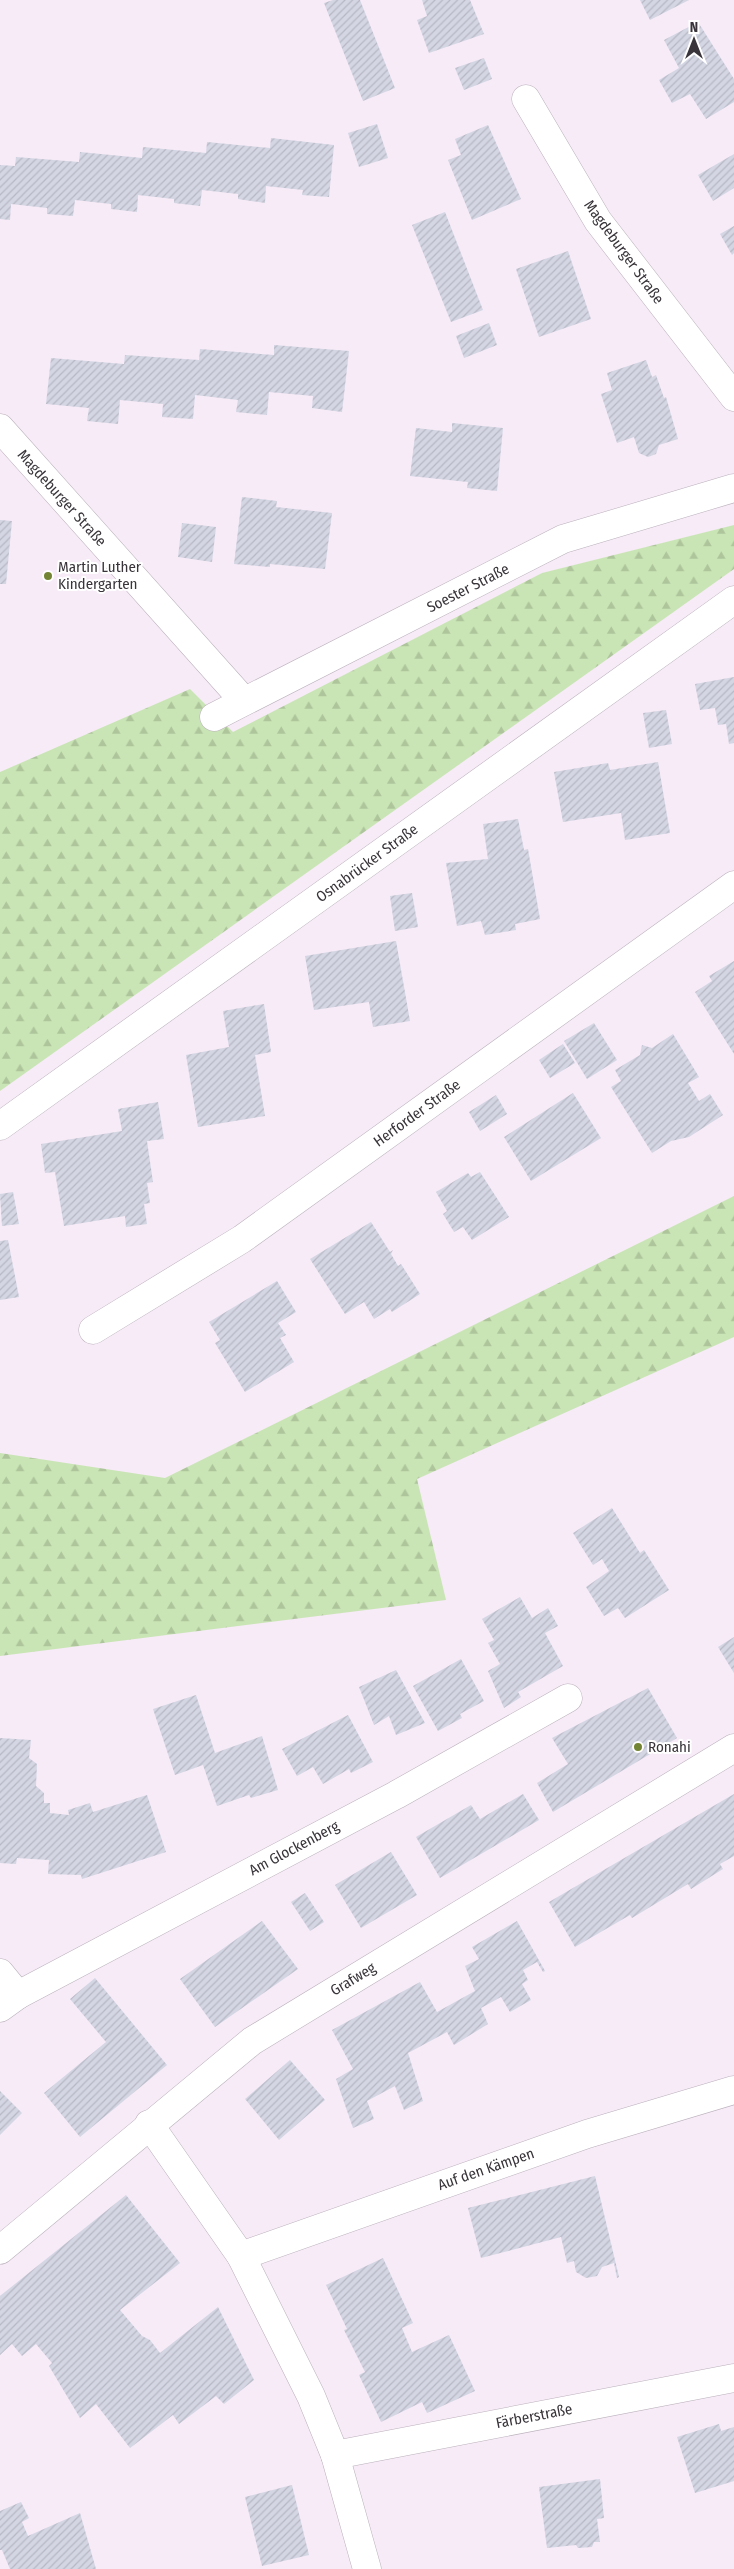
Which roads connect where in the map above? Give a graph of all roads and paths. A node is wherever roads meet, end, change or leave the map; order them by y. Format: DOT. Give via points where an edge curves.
graph roads {
  1 [pos="526,99"];
  2 [pos="734,398"];
  3 [pos="0,428"];
  4 [pos="734,488"];
  5 [pos="734,600"];
  6 [pos="244,701"];
  7 [pos="214,717"];
  8 [pos="734,885"];
  9 [pos="0,1126"];
  10 [pos="93,1330"];
  11 [pos="568,1698"];
  12 [pos="734,1748"];
  13 [pos="0,1973"];
  14 [pos="9,2002"];
  15 [pos="734,2090"];
  16 [pos="149,2124"];
  17 [pos="0,2250"];
  18 [pos="241,2256"];
  19 [pos="734,2378"];
  20 [pos="335,2455"];
  21 [pos="367,2569"];
  1 -- 2 [label="street, Magdeburger Straße" via="598,221"];
  3 -- 6 [label="street, Magdeburger Straße"];
  4 -- 6 [label="street, Soester Straße" via="563,540"];
  5 -- 9 [label="street, Osnabrücker Straße"];
  6 -- 7 [label="street, Soester Straße"];
  8 -- 10 [label="street, Herforder Straße" via="242,1239"];
  11 -- 14 [label="street, Am Glockenberg" via="396,1795"];
  12 -- 16 [label="street, Grafweg" via="252,2041"];
  13 -- 14 [label="street, Am Glockenberg"];
  15 -- 18 [label="street, Auf den Kämpen" via="587,2134"];
  16 -- 17 [label="street, Grafweg"];
  16 -- 18 [label="street"];
  18 -- 20 [label="street" via="311,2396"];
  19 -- 20 [label="street, Färberstraße"];
  20 -- 21 [label="street"];
}
